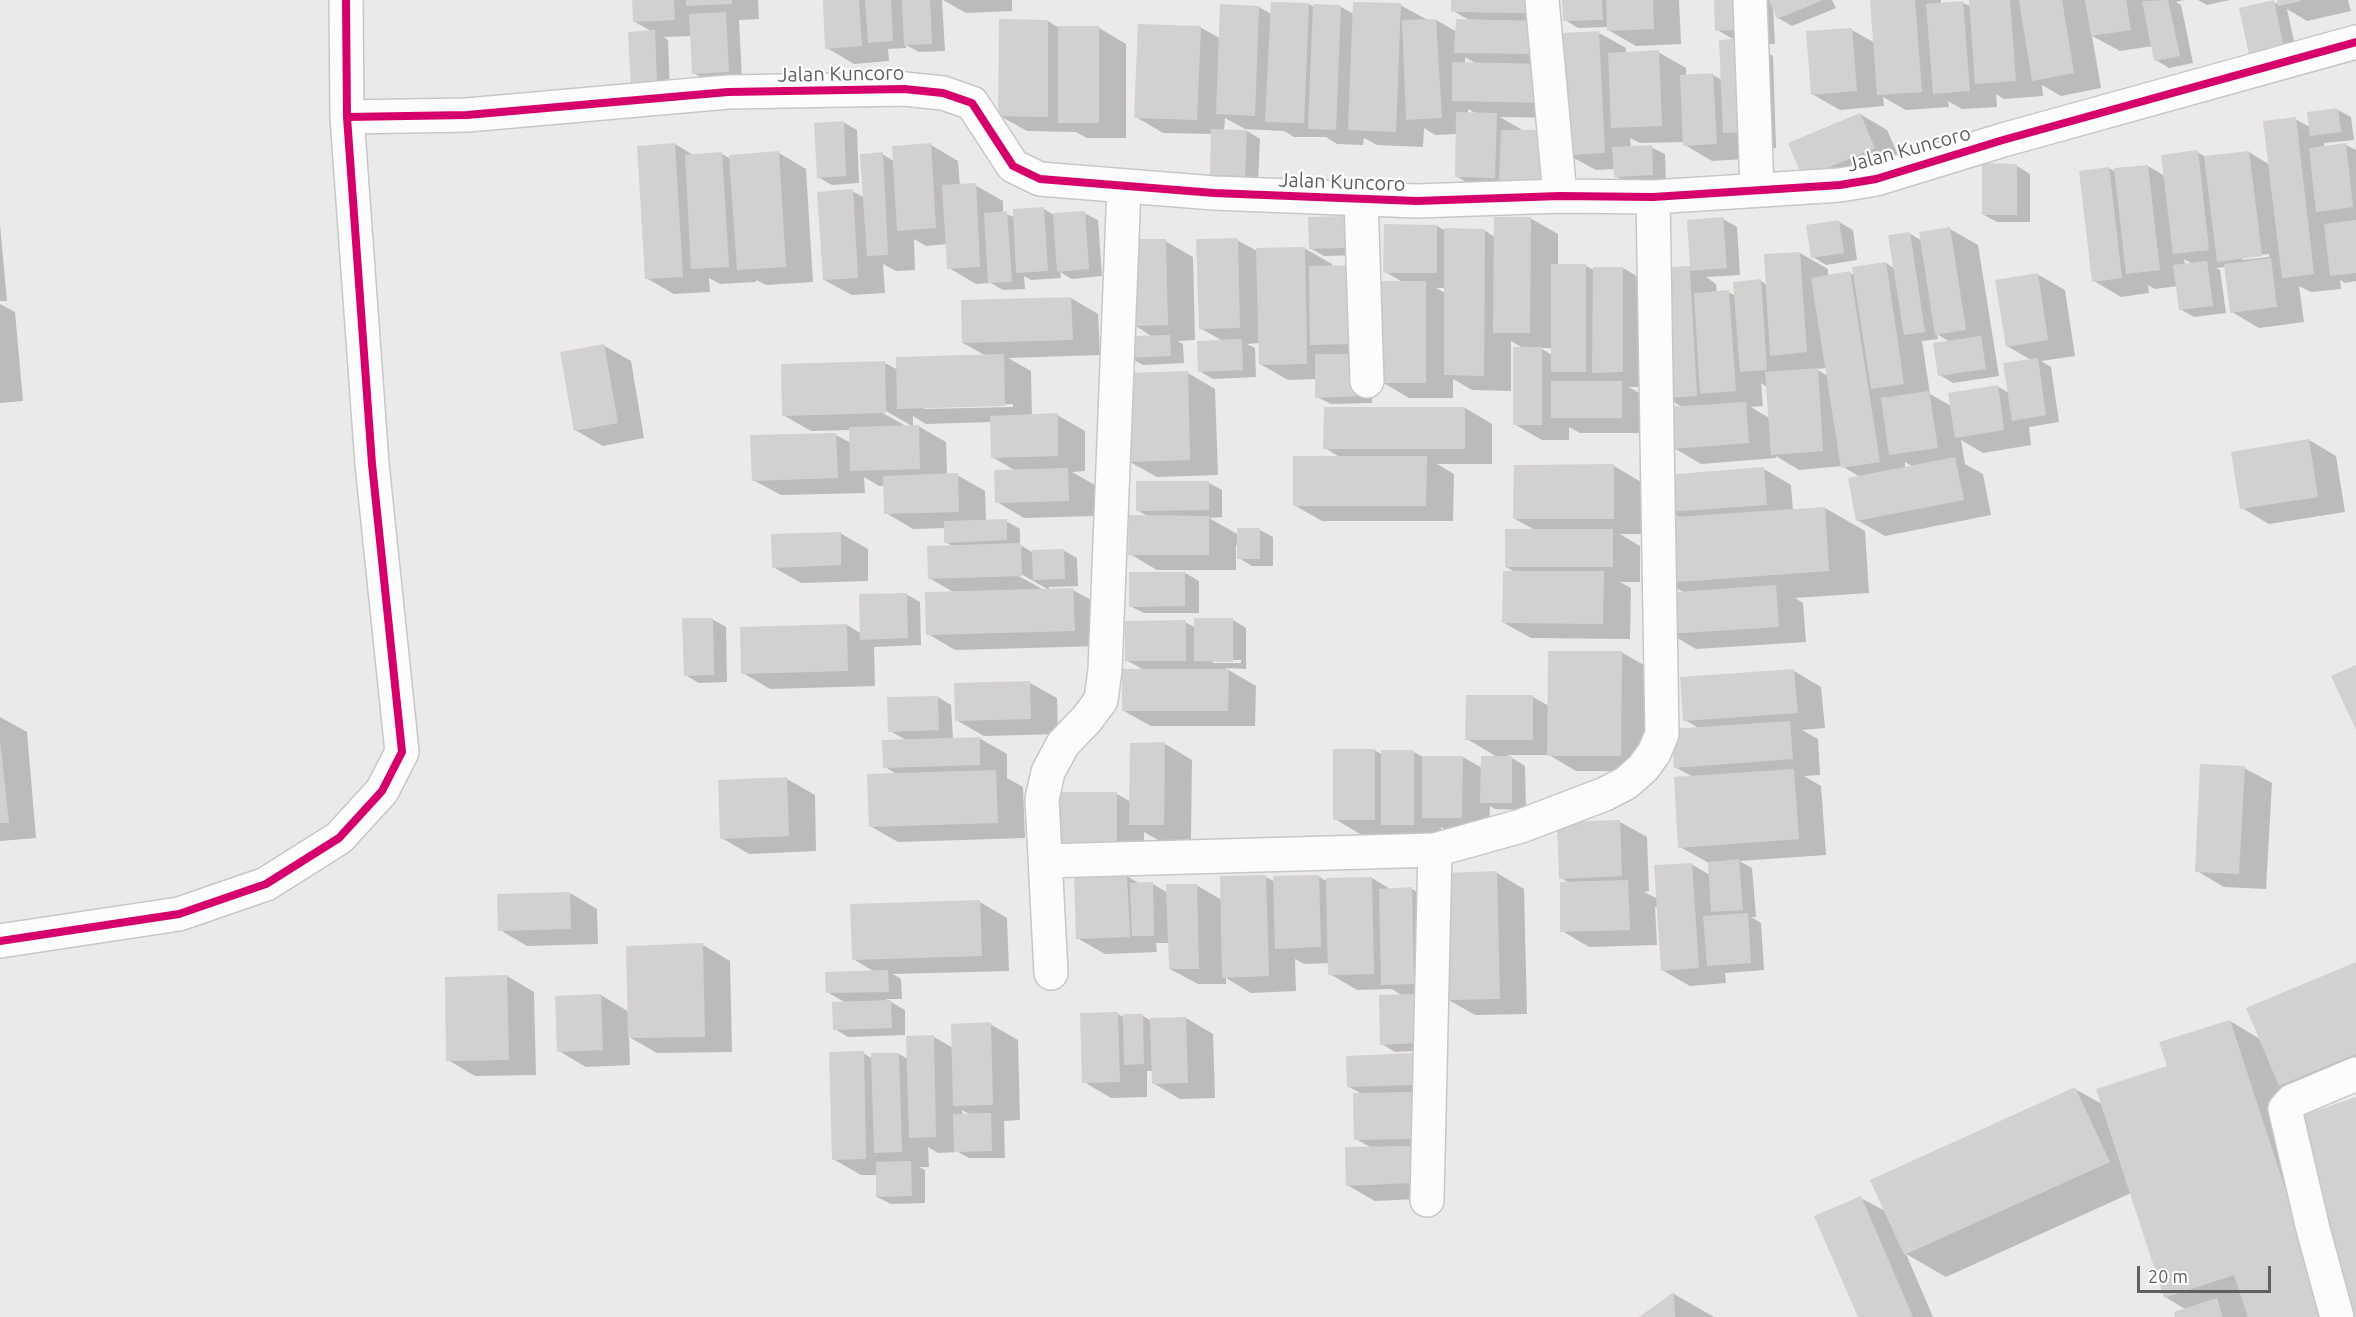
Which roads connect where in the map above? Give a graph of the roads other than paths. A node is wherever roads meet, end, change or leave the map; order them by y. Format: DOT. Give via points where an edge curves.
graph roads {
  1 [pos="346,0"];
  2 [pos="1542,0"];
  3 [pos="1750,0"];
  4 [pos="2356,42"];
  5 [pos="347,117"];
  6 [pos="1124,187"];
  7 [pos="1757,189"];
  8 [pos="1560,196"];
  9 [pos="1653,197"];
  10 [pos="1361,199"];
  11 [pos="1367,381"];
  12 [pos="1435,850"];
  13 [pos="1046,861"];
  14 [pos="0,941"];
  15 [pos="1051,973"];
  16 [pos="2356,1074"];
  17 [pos="1426,1200"];
  18 [pos="2337,1317"];
  1 -- 5 [label="street"];
  2 -- 8 [label="street"];
  3 -- 7 [label="street"];
  4 -- 7 [label="street, Jalan Kuncoro" via="1876,179"];
  5 -- 6 [label="street, Jalan Kuncoro" via="467,115 728,92 904,88 943,93 972,103 1013,166 1040,179"];
  5 -- 14 [label="street" via="372,464 402,752 382,791 339,838 266,884 179,914"];
  6 -- 10 [label="street, Jalan Kuncoro"];
  6 -- 13 [label="street" via="1105,670 1101,700 1063,744 1048,772 1042,799"];
  7 -- 9 [label="street, Jalan Kuncoro"];
  8 -- 9 [label="street, Jalan Kuncoro"];
  8 -- 10 [label="street, Jalan Kuncoro"];
  9 -- 12 [label="street" via="1662,734 1643,768 1605,794 1521,826"];
  10 -- 11 [label="street"];
  12 -- 13 [label="street"];
  12 -- 17 [label="street"];
  13 -- 15 [label="street"];
  16 -- 18 [label="street" via="2292,1101 2285,1109"];
}
